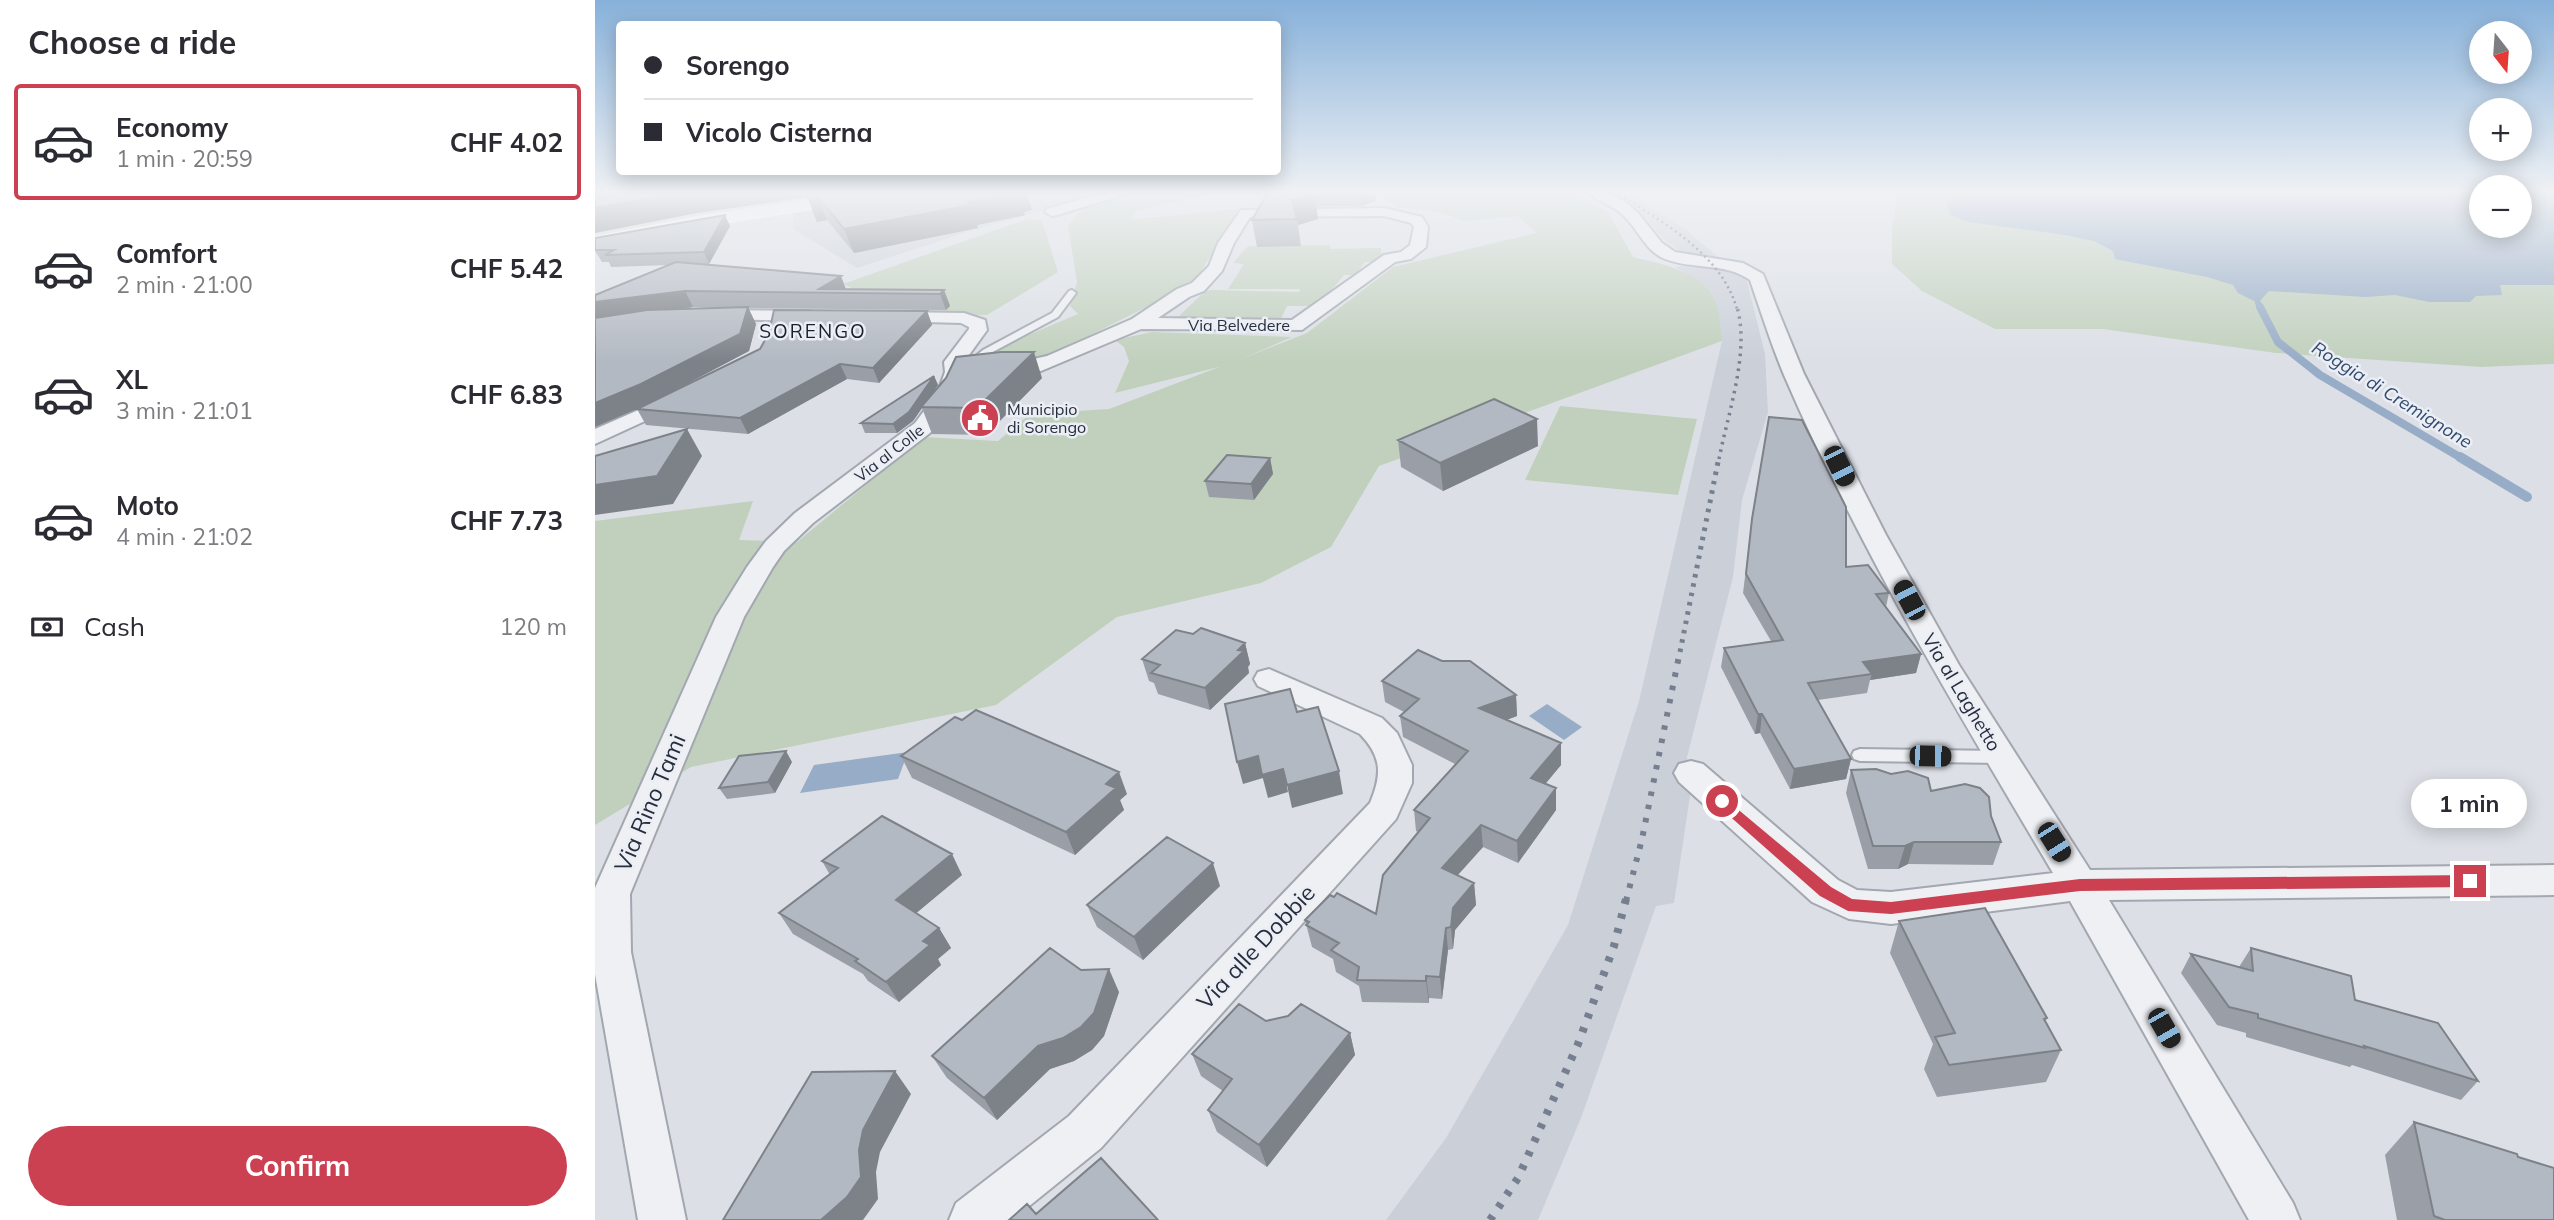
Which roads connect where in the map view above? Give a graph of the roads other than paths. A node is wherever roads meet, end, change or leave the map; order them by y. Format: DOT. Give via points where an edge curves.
graph roads {
  1 [pos="1224,249"];
  2 [pos="1415,249"];
  3 [pos="1660,249"];
  4 [pos="1072,293"];
  5 [pos="694,315"];
  6 [pos="825,316"];
  7 [pos="881,317"];
  8 [pos="1137,323"];
  9 [pos="956,375"];
  10 [pos="693,391"];
  11 [pos="595,437"];
  12 [pos="760,567"];
  13 [pos="1269,680"];
  14 [pos="1860,755"];
  15 [pos="2001,757"];
  16 [pos="1691,773"];
  17 [pos="2554,880"];
  18 [pos="2080,885"];
  19 [pos="662,1220"];
  20 [pos="973,1220"];
  21 [pos="2276,1220"];
  1 -- 8 [label="street, Via Belvedere" via="1216,268 1198,287"];
  2 -- 8 [label="street, Via Belvedere" via="1390,258 1296,326"];
  3 -- 15 [label="street, Via al Laghetto" via="1671,256 1732,264 1757,278 1794,374 1873,535"];
  4 -- 9 [label="lane" via="1055,315 986,352"];
  5 -- 6 [label="street" via="768,323"];
  7 -- 9 [label="street, Via al Colle" via="964,318 979,324 954,362"];
  8 -- 9 [label="street, Via Belvedere" via="1034,368"];
  9 -- 12 [label="street, Via al Colle" via="931,420 916,435 804,518"];
  10 -- 11 [label="street"];
  12 -- 19 [label="street, Via Rino Tami" via="730,617 611,894 611,952"];
  13 -- 20 [label="street, Via alle Dobbie" via="1371,726 1386,741 1395,765 1395,783 1384,810 1085,1132"];
  14 -- 15 [label="lane"];
  15 -- 18 [label="street, Via al Laghetto"];
  16 -- 18 [label="street" via="1825,891 1848,905 1891,908"];
  17 -- 18 [label="street"];
  18 -- 21 [label="street, Via al Laghetto"];
}
